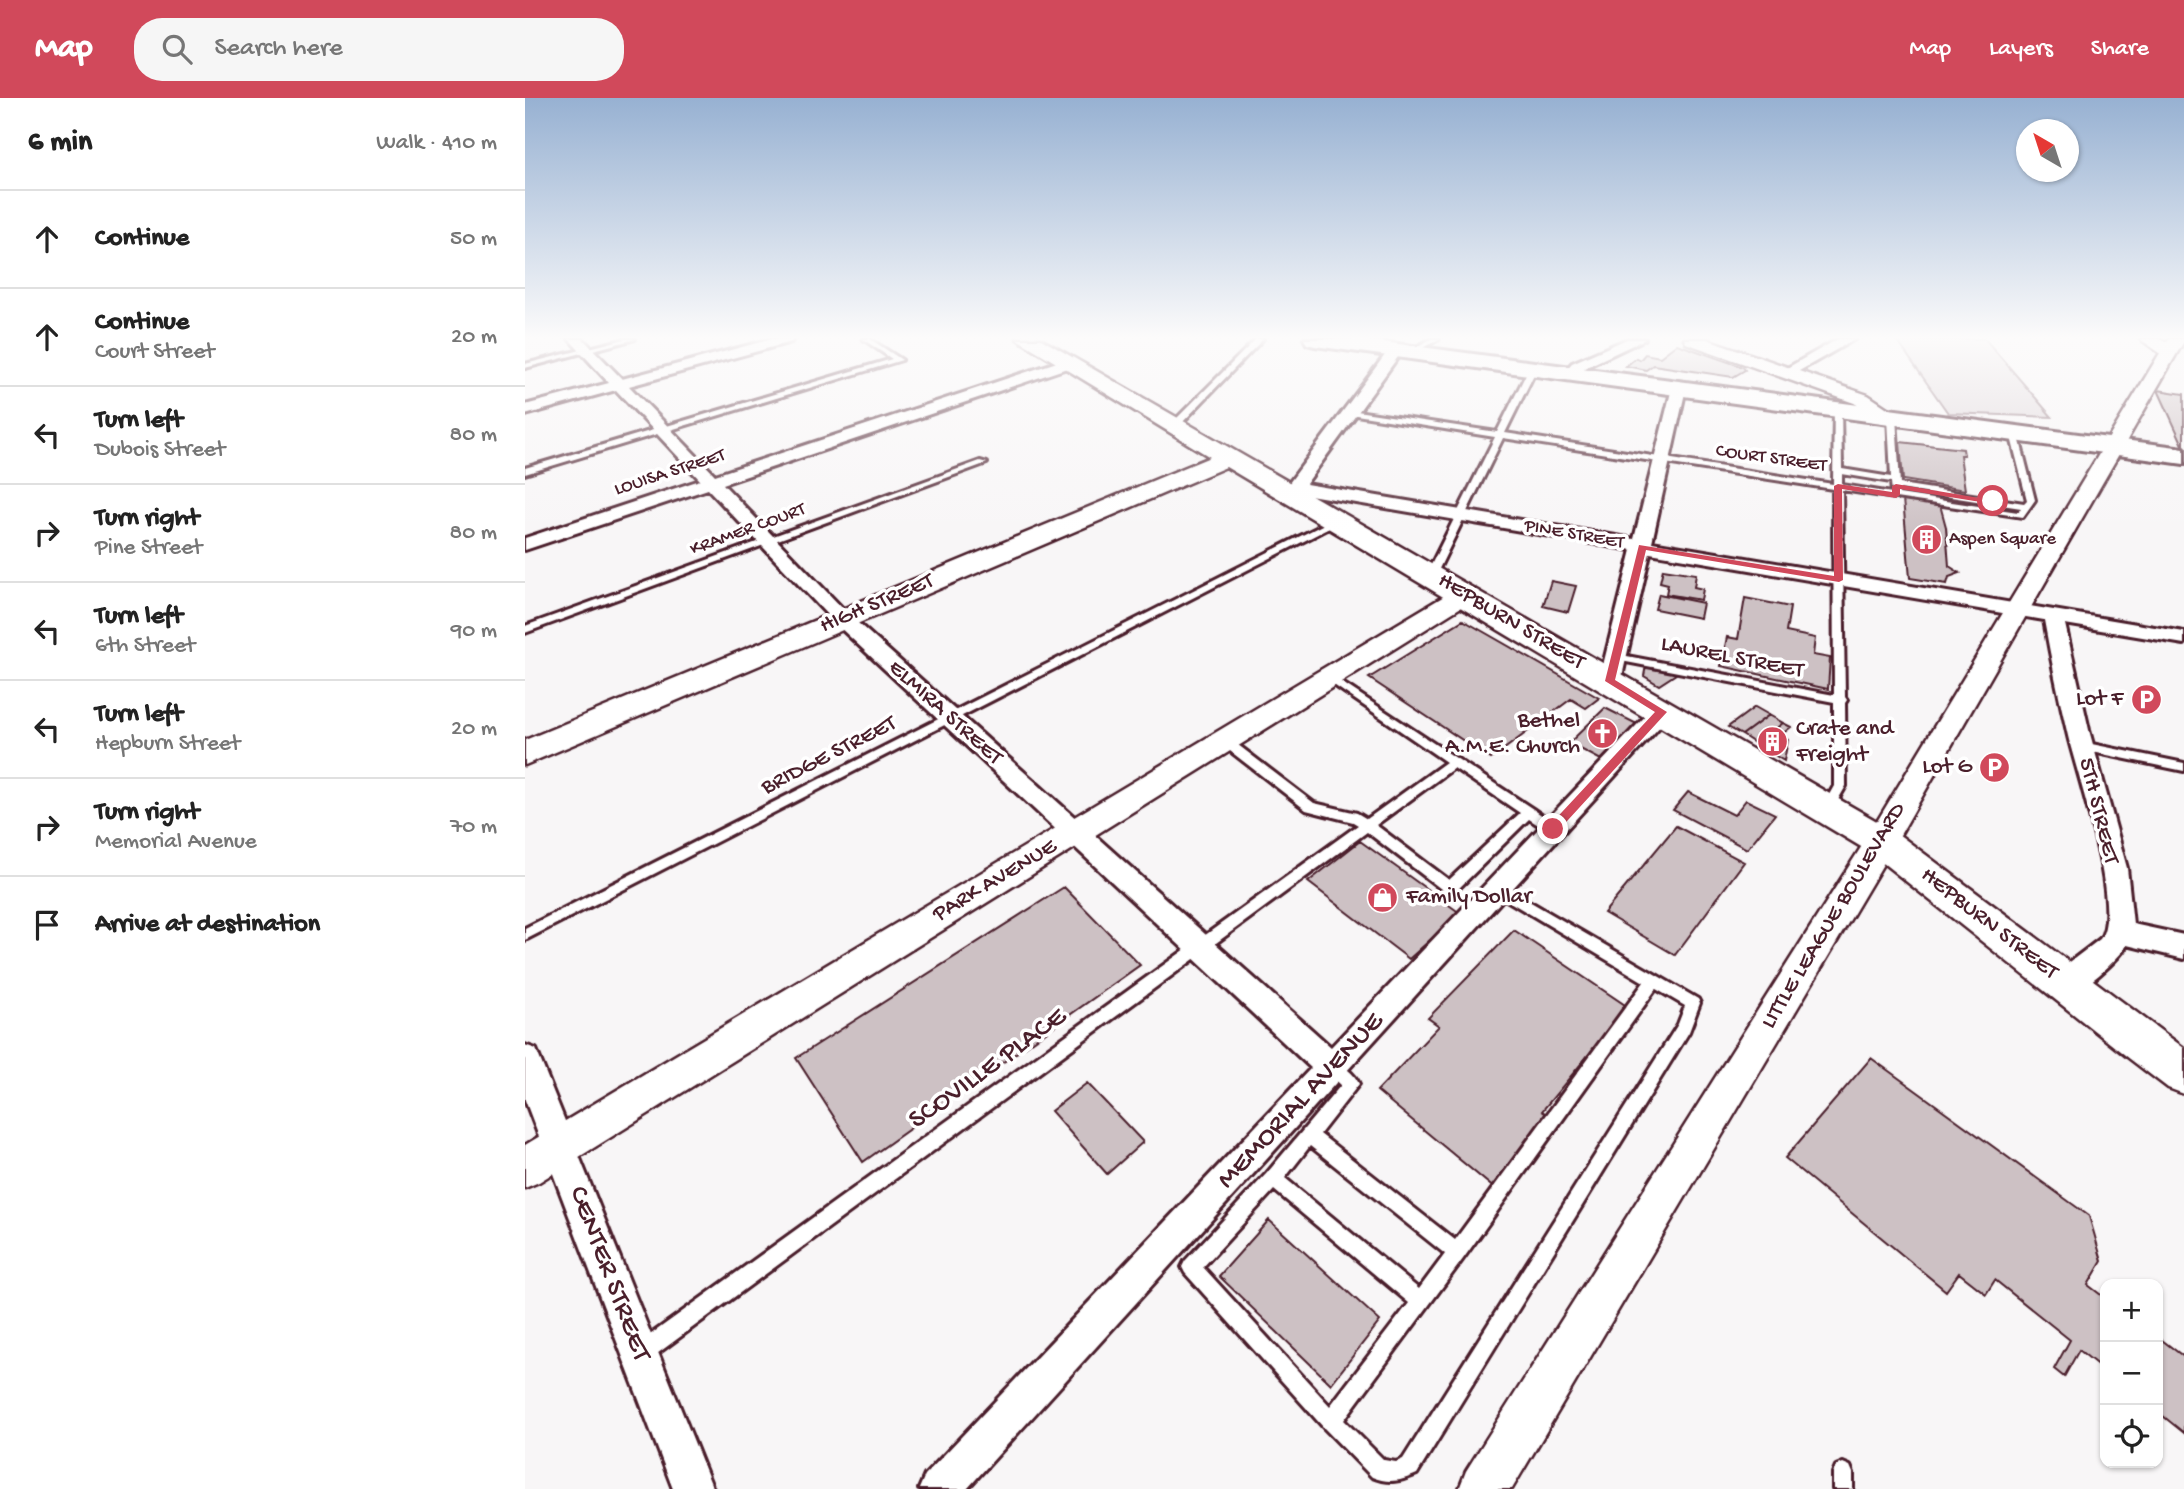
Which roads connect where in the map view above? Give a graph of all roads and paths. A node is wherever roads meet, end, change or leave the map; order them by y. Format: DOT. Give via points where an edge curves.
graph roads {
  1 [pos="547,404"];
  2 [pos="639,404"];
  3 [pos="751,404"];
  4 [pos="945,404"];
  5 [pos="1137,404"];
  6 [pos="1196,404"];
  7 [pos="1357,404"];
  8 [pos="1516,404"];
  9 [pos="1675,404"];
  10 [pos="1798,404"];
  11 [pos="1869,404"];
  12 [pos="2138,404"];
  13 [pos="1836,409"];
  14 [pos="525,410"];
  15 [pos="1350,412"];
  16 [pos="1892,417"];
  17 [pos="1174,426"];
  18 [pos="663,430"];
  19 [pos="2014,433"];
  20 [pos="1500,436"];
  21 [pos="2113,447"];
  22 [pos="2184,456"];
  23 [pos="1229,457"];
  24 [pos="1662,461"];
  25 [pos="983,463"];
  26 [pos="525,471"];
  27 [pos="1838,471"];
  28 [pos="712,481"];
  29 [pos="1838,486"];
  30 [pos="1896,487"];
  31 [pos="1291,489"];
  32 [pos="2026,506"];
  33 [pos="1461,516"];
  34 [pos="1338,520"];
  35 [pos="767,541"];
  36 [pos="525,544"];
  37 [pos="1642,547"];
  38 [pos="1431,575"];
  39 [pos="1839,580"];
  40 [pos="1465,594"];
  41 [pos="2017,610"];
  42 [pos="2053,616"];
  43 [pos="842,619"];
  44 [pos="525,630"];
  45 [pos="2184,638"];
  46 [pos="1613,669"];
  47 [pos="1329,677"];
  48 [pos="1841,700"];
  49 [pos="1662,712"];
  50 [pos="951,718"];
  51 [pos="1225,741"];
  52 [pos="2082,746"];
  53 [pos="525,753"];
  54 [pos="1454,762"];
  55 [pos="2184,767"];
  56 [pos="1827,809"];
  57 [pos="1541,821"];
  58 [pos="1367,825"];
  59 [pos="1075,832"];
  60 [pos="1881,841"];
  61 [pos="1498,888"];
  62 [pos="2119,932"];
  63 [pos="525,933"];
  64 [pos="2184,947"];
  65 [pos="1200,948"];
  66 [pos="1654,980"];
  67 [pos="2064,983"];
  68 [pos="525,1059"];
  69 [pos="1332,1067"];
  70 [pos="2184,1074"];
  71 [pos="1309,1135"];
  72 [pos="560,1147"];
  73 [pos="525,1168"];
  74 [pos="1273,1179"];
  75 [pos="1457,1253"];
  76 [pos="1421,1302"];
  77 [pos="640,1355"];
  78 [pos="1331,1421"];
  79 [pos="693,1489"];
  80 [pos="939,1489"];
  81 [pos="1484,1489"];
  1 -- 14 [label="street"];
  2 -- 18 [label="street, ELMIRA STREET"];
  3 -- 18 [label="lane"];
  4 -- 28 [label="street, LOUISA STREET"];
  5 -- 17 [label="main road, HEPBURN STREET"];
  6 -- 17 [label="lane"];
  7 -- 15 [label="street"];
  8 -- 20 [label="lane"];
  9 -- 24 [label="street"];
  10 -- 13 [label="main road"];
  11 -- 16 [label="street"];
  12 -- 21 [label="street, LITTLE LEAGUE BOULEVARD"];
  13 -- 16 [label="main road"];
  13 -- 27 [label="lane"];
  15 -- 20 [label="lane, COURT STREET"];
  15 -- 31 [label="street"];
  16 -- 19 [label="main road"];
  16 -- 30 [label="lane"];
  17 -- 23 [label="main road, HEPBURN STREET"];
  18 -- 26 [label="lane"];
  18 -- 28 [label="street, ELMIRA STREET"];
  19 -- 21 [label="main road"];
  19 -- 32 [label="lane" via="2031,500"];
  20 -- 24 [label="lane, COURT STREET"];
  20 -- 33 [label="lane"];
  21 -- 22 [label="main road"];
  21 -- 41 [label="street, LITTLE LEAGUE BOULEVARD"];
  23 -- 31 [label="main road, HEPBURN STREET"];
  23 -- 43 [label="main road, HIGH STREET"];
  24 -- 29 [label="lane, COURT STREET"];
  24 -- 37 [label="street"];
  25 -- 35 [label="lane, KRAMER COURT"];
  27 -- 29 [label="lane"];
  27 -- 30 [label="lane"];
  28 -- 35 [label="street, ELMIRA STREET"];
  28 -- 36 [label="street, LOUISA STREET"];
  29 -- 30 [label="lane, COURT STREET"];
  29 -- 39 [label="lane"];
  30 -- 32 [label="lane"];
  30 -- 32 [label="lane, COURT STREET" via="2020,515"];
  31 -- 33 [label="street, PINE STREET"];
  31 -- 34 [label="main road, HEPBURN STREET"];
  33 -- 37 [label="street, PINE STREET"];
  33 -- 38 [label="lane"];
  34 -- 38 [label="main road, HEPBURN STREET"];
  34 -- 50 [label="lane, BRIDGE STREET"];
  35 -- 43 [label="street, ELMIRA STREET"];
  35 -- 44 [label="lane, KRAMER COURT"];
  37 -- 39 [label="street, PINE STREET"];
  37 -- 46 [label="street"];
  38 -- 40 [label="main road, HEPBURN STREET"];
  39 -- 41 [label="street, PINE STREET"];
  39 -- 48 [label="lane"];
  40 -- 46 [label="main road, HEPBURN STREET"];
  40 -- 47 [label="street, PARK AVENUE"];
  41 -- 42 [label="street, PINE STREET"];
  41 -- 60 [label="street, LITTLE LEAGUE BOULEVARD"];
  42 -- 45 [label="street, PINE STREET"];
  42 -- 52 [label="street, 5TH STREET"];
  43 -- 50 [label="street, ELMIRA STREET"];
  43 -- 53 [label="main road, HIGH STREET"];
  46 -- 48 [label="lane, LAUREL STREET"];
  46 -- 49 [label="main road, HEPBURN STREET"];
  47 -- 51 [label="street, PARK AVENUE"];
  47 -- 54 [label="lane"];
  48 -- 56 [label="lane" via="1840,786"];
  49 -- 56 [label="main road, HEPBURN STREET"];
  49 -- 57 [label="street, MEMORIAL AVENUE"];
  50 -- 59 [label="street, ELMIRA STREET"];
  50 -- 63 [label="lane, BRIDGE STREET"];
  51 -- 58 [label="lane" via="1310,807 1357,818"];
  51 -- 59 [label="street, PARK AVENUE"];
  52 -- 55 [label="lane"];
  52 -- 62 [label="street, 5TH STREET" via="2111,856"];
  54 -- 57 [label="lane"];
  54 -- 58 [label="lane, SCOVILLE PLACE"];
  56 -- 60 [label="main road, HEPBURN STREET"];
  57 -- 58 [label="lane" via="1451,888"];
  57 -- 61 [label="street, MEMORIAL AVENUE"];
  58 -- 65 [label="lane, SCOVILLE PLACE"];
  59 -- 65 [label="street, ELMIRA STREET"];
  59 -- 72 [label="street, PARK AVENUE"];
  60 -- 67 [label="main road, HEPBURN STREET"];
  60 -- 81 [label="street, LITTLE LEAGUE BOULEVARD"];
  61 -- 66 [label="lane"];
  61 -- 69 [label="street, MEMORIAL AVENUE"];
  62 -- 64 [label="street"];
  62 -- 67 [label="street" via="2097,959"];
  65 -- 69 [label="street, ELMIRA STREET"];
  65 -- 77 [label="lane, SCOVILLE PLACE"];
  66 -- 75 [label="lane"];
  66 -- 78 [label="lane" via="1693,1003 1684,1027 1410,1467 1379,1471"];
  67 -- 70 [label="main road, HEPBURN STREET"];
  68 -- 72 [label="street, CENTER STREET"];
  69 -- 71 [label="lane" via="1351,1084"];
  69 -- 80 [label="street, MEMORIAL AVENUE"];
  71 -- 74 [label="lane"];
  71 -- 75 [label="lane"];
  72 -- 73 [label="street, PARK AVENUE"];
  72 -- 77 [label="street, CENTER STREET"];
  74 -- 76 [label="lane"];
  74 -- 78 [label="lane" via="1191,1267"];
  75 -- 76 [label="lane"];
  76 -- 78 [label="lane"];
  77 -- 79 [label="street, CENTER STREET"];
}
